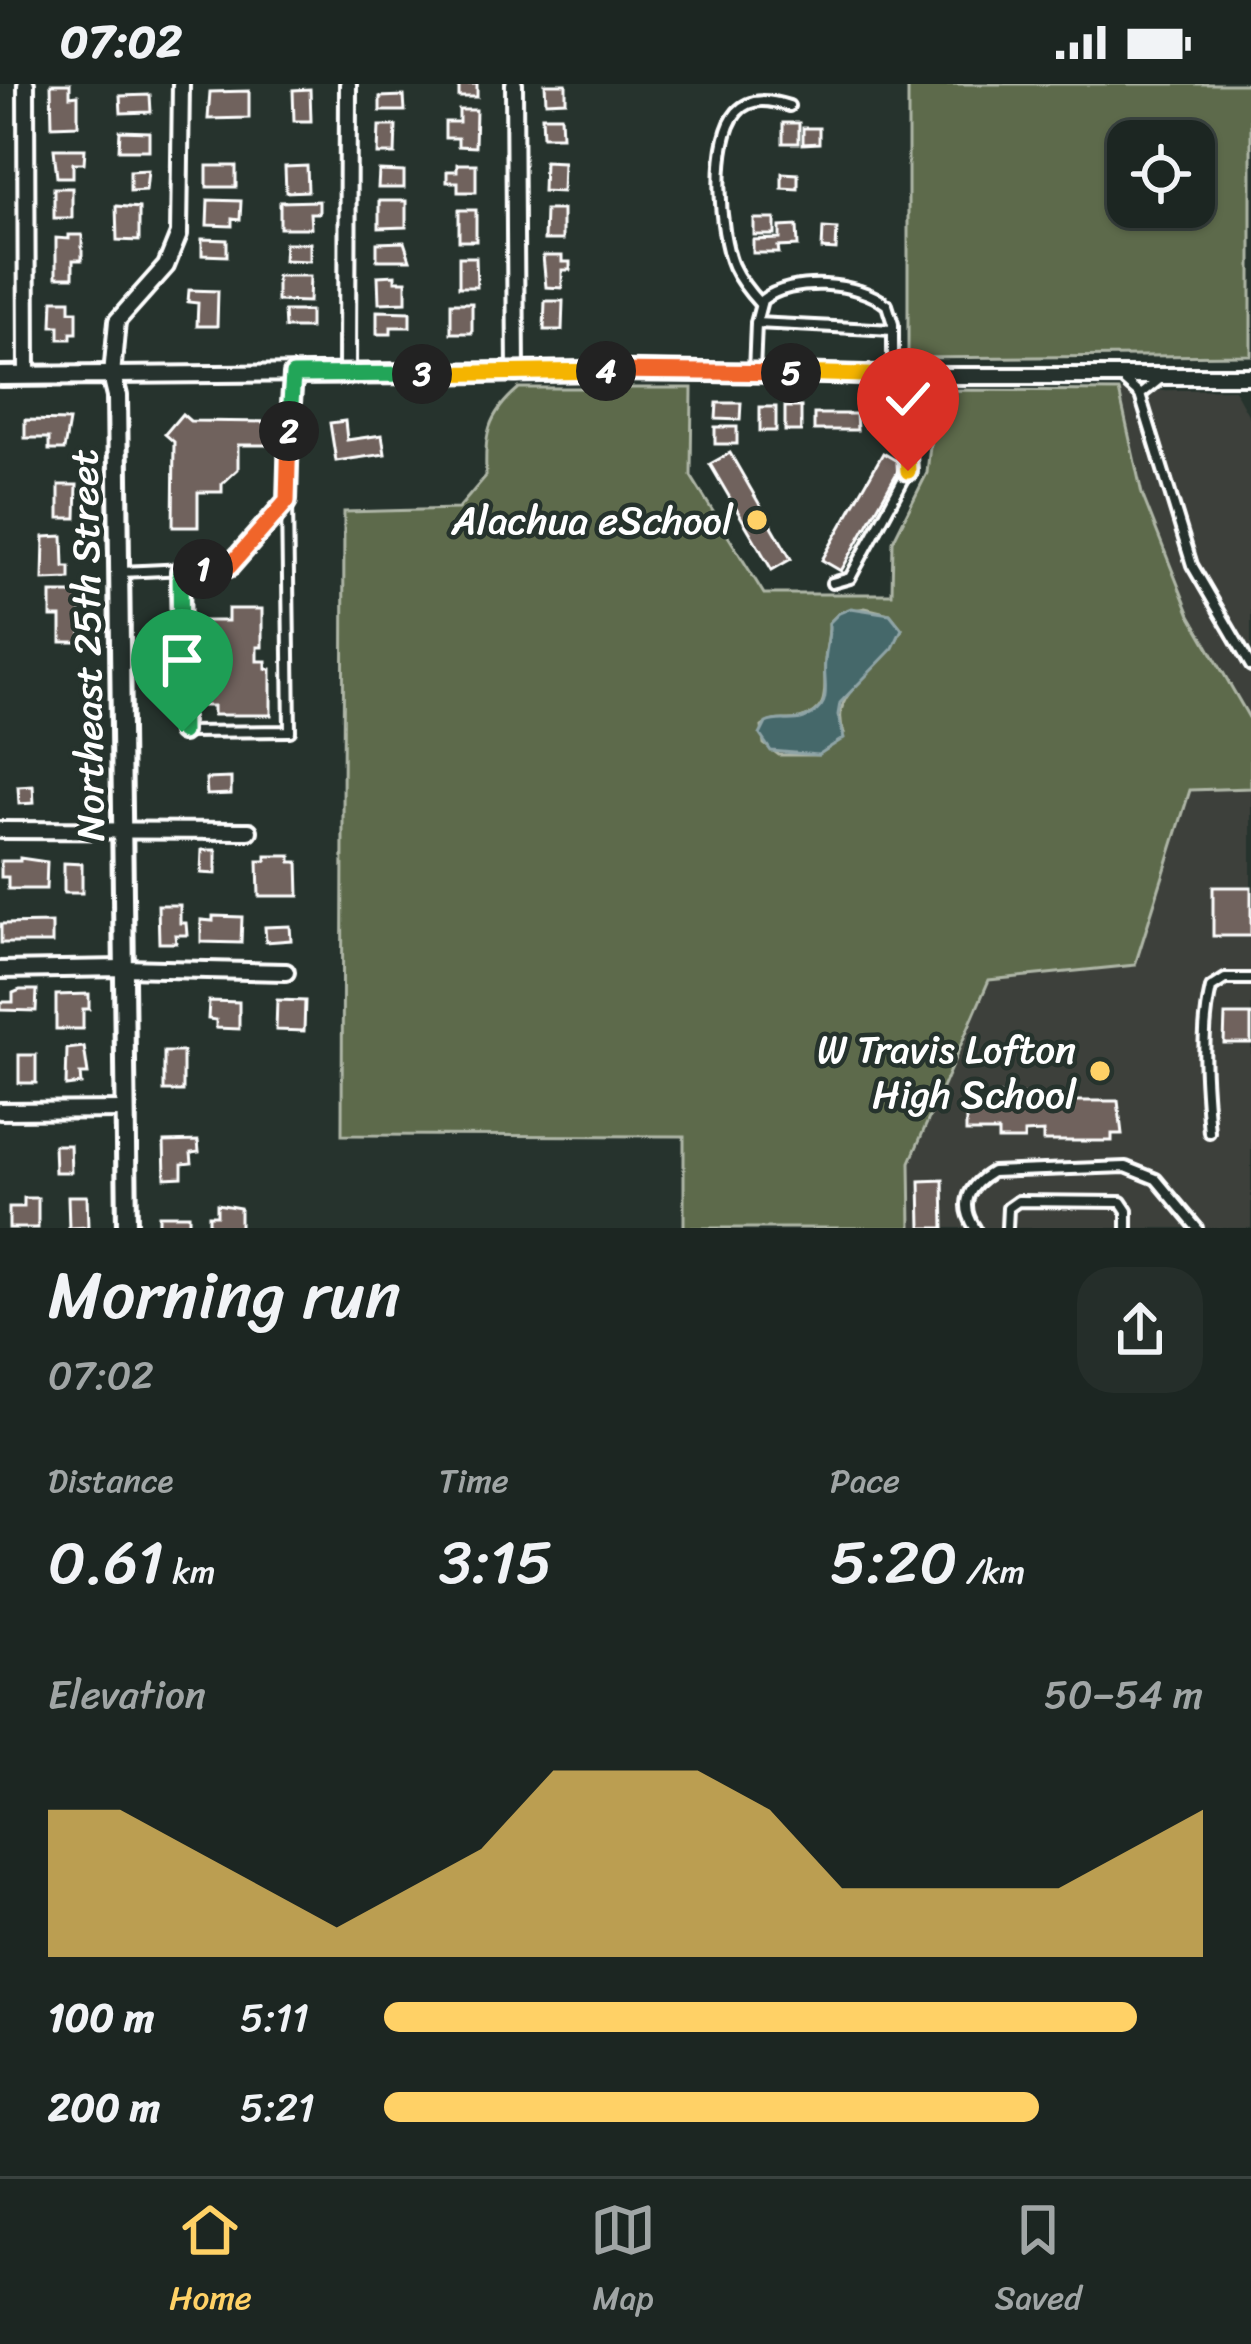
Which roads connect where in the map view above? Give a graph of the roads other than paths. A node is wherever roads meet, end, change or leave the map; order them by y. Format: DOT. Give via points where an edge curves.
graph roads {
  1 [pos="26,84"];
  2 [pos="181,84"];
  3 [pos="348,84"];
  4 [pos="514,84"];
  5 [pos="789,106"];
  6 [pos="760,304"];
  7 [pos="756,322"];
  8 [pos="893,330"];
  9 [pos="754,372"];
  10 [pos="516,373"];
  11 [pos="112,375"];
  12 [pos="293,375"];
  13 [pos="347,375"];
  14 [pos="0,376"];
  15 [pos="27,376"];
  16 [pos="897,376"];
  17 [pos="1251,376"];
  18 [pos="1163,377"];
  19 [pos="1119,378"];
  20 [pos="1140,394"];
  21 [pos="287,501"];
  22 [pos="180,571"];
  23 [pos="119,572"];
  24 [pos="832,584"];
  25 [pos="1251,666"];
  26 [pos="123,829"];
  27 [pos="0,830"];
  28 [pos="249,831"];
  29 [pos="124,968"];
  30 [pos="0,970"];
  31 [pos="286,972"];
  32 [pos="1251,980"];
  33 [pos="126,1109"];
  34 [pos="0,1111"];
  35 [pos="1209,1132"];
  36 [pos="128,1228"];
  37 [pos="975,1228"];
  38 [pos="1007,1228"];
  39 [pos="1127,1228"];
  40 [pos="1198,1228"];
  1 -- 15 [label="street"];
  2 -- 11 [label="street, Northeast 25th Street" via="175,251 117,321"];
  3 -- 13 [label="street"];
  4 -- 10 [label="street"];
  5 -- 6 [label="lane" via="770,100 738,110 722,160 731,262"];
  6 -- 7 [label="lane"];
  6 -- 8 [label="lane" via="778,290 842,288 880,299"];
  7 -- 8 [label="lane"];
  7 -- 9 [label="lane"];
  8 -- 16 [label="lane"];
  9 -- 10 [label="street"];
  9 -- 16 [label="street"];
  10 -- 13 [label="street"];
  11 -- 12 [label="street"];
  11 -- 15 [label="street"];
  11 -- 23 [label="street, Northeast 25th Street"];
  12 -- 13 [label="street"];
  12 -- 21 [label="lane"];
  14 -- 15 [label="street"];
  16 -- 19 [label="street"];
  16 -- 24 [label="lane" via="908,471 850,578"];
  17 -- 18 [label="street"];
  18 -- 19 [label="street"];
  18 -- 20 [label="lane"];
  19 -- 20 [label="lane"];
  20 -- 25 [label="lane" via="1192,565"];
  21 -- 22 [label="lane" via="229,567"];
  21 -- 22 [label="lane" via="290,731 182,732"];
  22 -- 23 [label="lane"];
  23 -- 26 [label="street, Northeast 25th Street"];
  26 -- 27 [label="street"];
  26 -- 28 [label="street"];
  26 -- 29 [label="street, Northeast 25th Street"];
  29 -- 30 [label="street"];
  29 -- 31 [label="street"];
  29 -- 33 [label="street, Northeast 25th Street"];
  32 -- 35 [label="lane" via="1211,988 1204,1058"];
  33 -- 34 [label="street"];
  33 -- 36 [label="street, Northeast 25th Street"];
  37 -- 40 [label="lane" via="967,1195 992,1172 1126,1166 1156,1179"];
  38 -- 39 [label="lane" via="1007,1208 1018,1201 1121,1202"];
}
